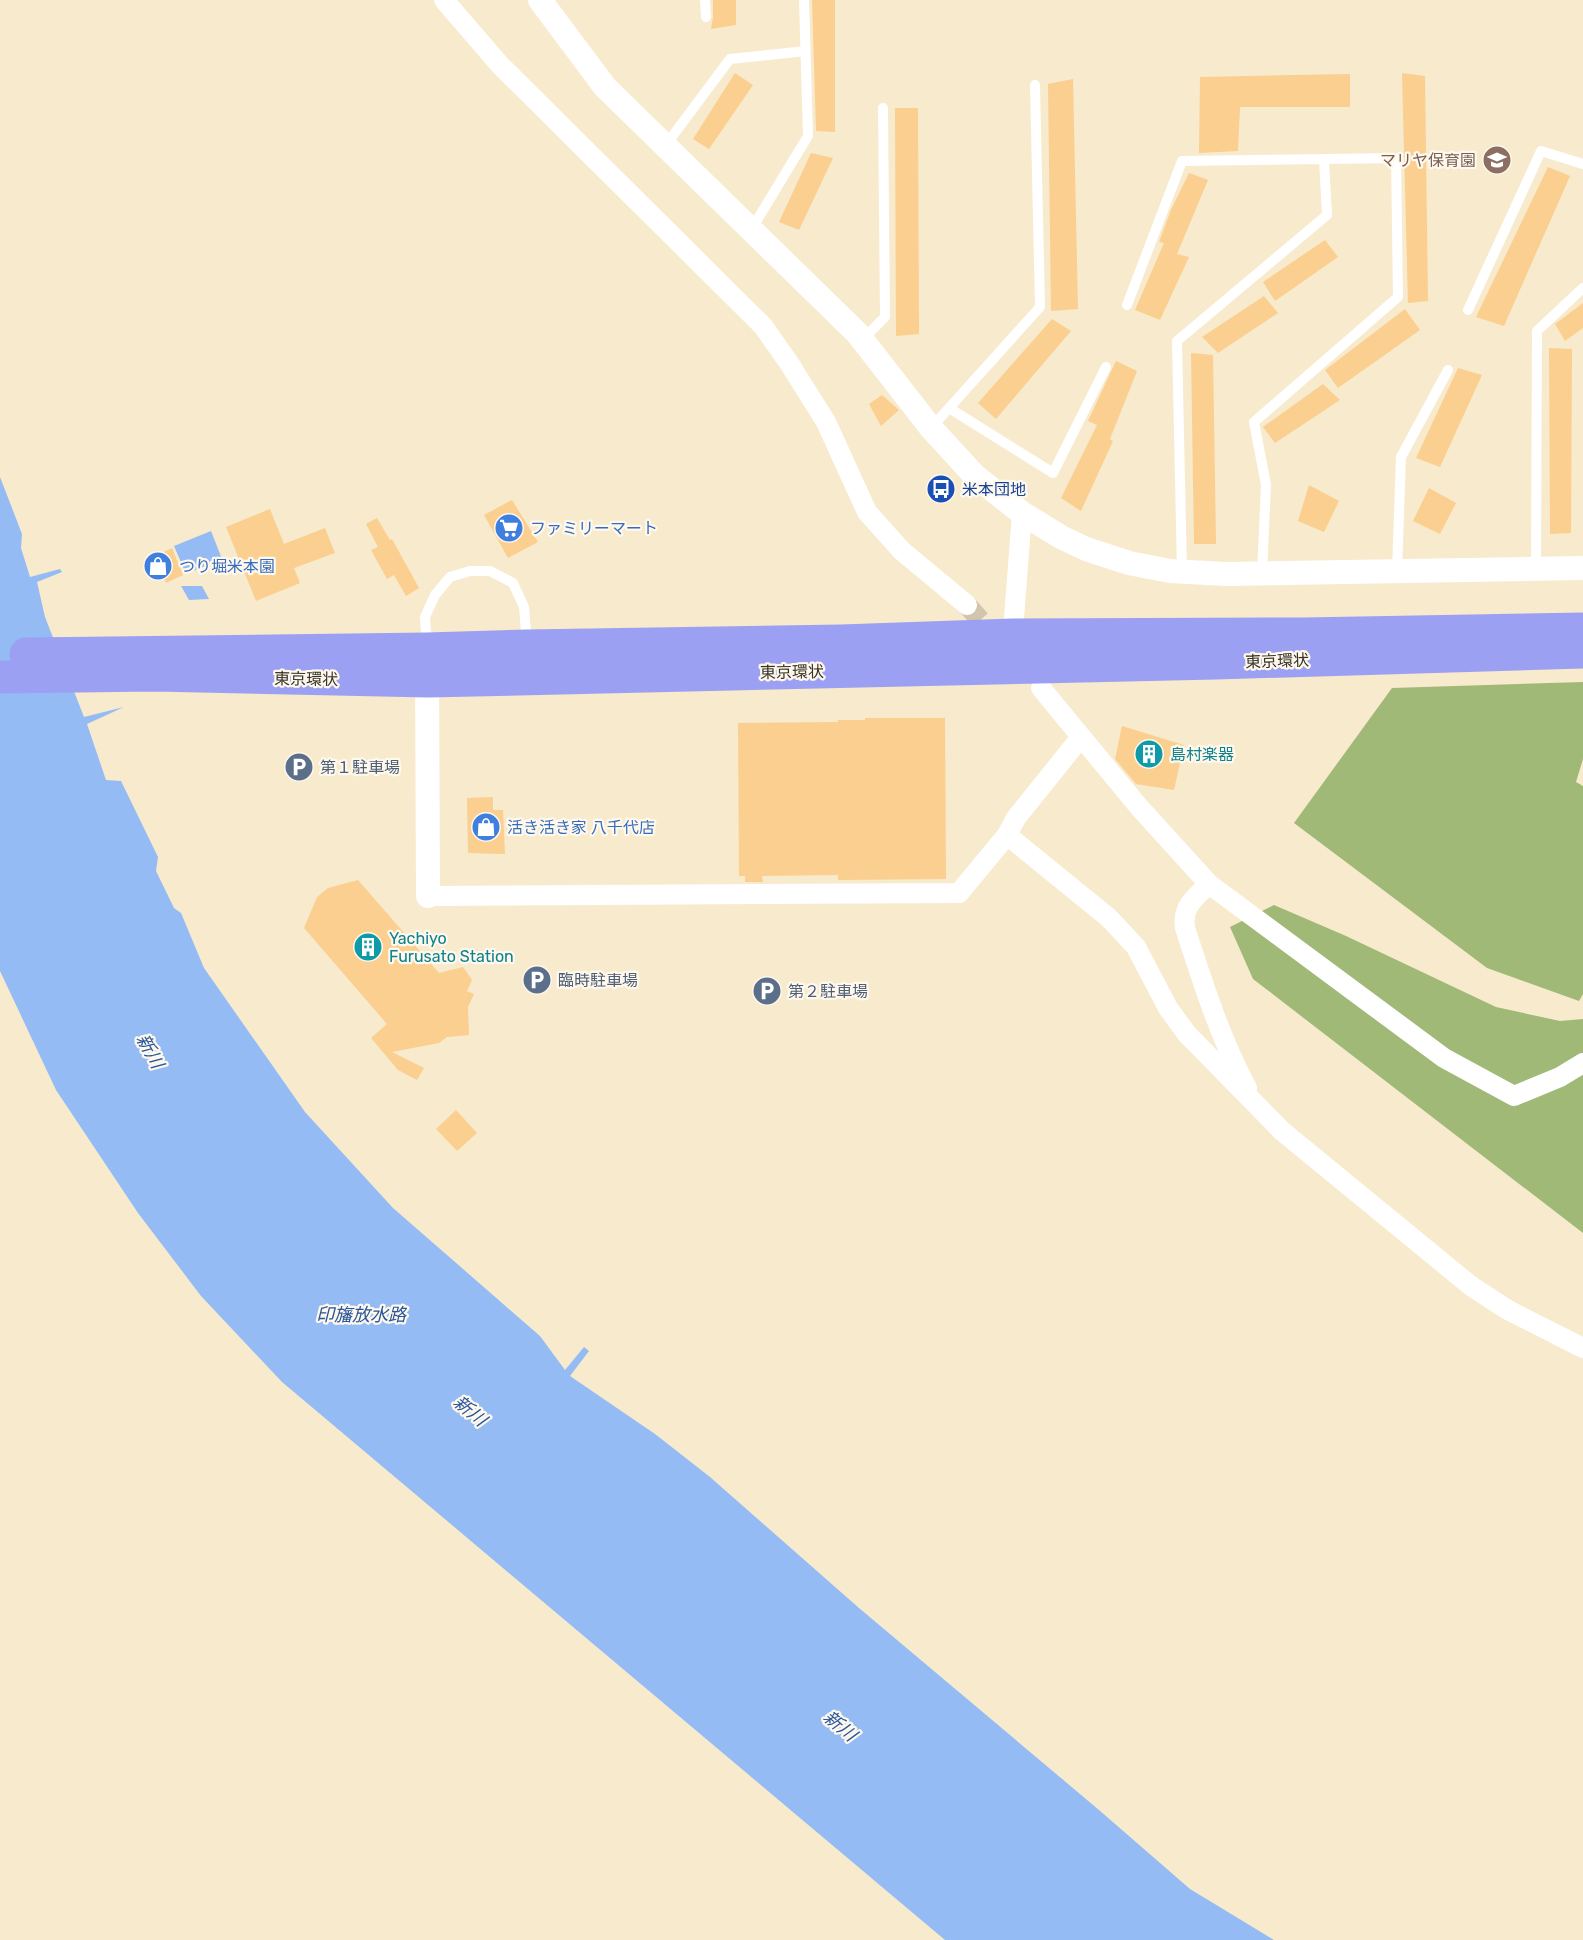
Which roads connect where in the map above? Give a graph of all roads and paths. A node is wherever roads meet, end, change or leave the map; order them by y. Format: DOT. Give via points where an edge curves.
graph roads {
  1 [pos="444,0"];
  2 [pos="540,0"];
  3 [pos="705,0"];
  4 [pos="804,0"];
  5 [pos="706,16"];
  6 [pos="806,51"];
  7 [pos="1035,85"];
  8 [pos="883,108"];
  9 [pos="664,146"];
  10 [pos="1324,159"];
  11 [pos="1583,164"];
  12 [pos="751,230"];
  13 [pos="1583,288"];
  14 [pos="1127,305"];
  15 [pos="1468,310"];
  16 [pos="862,340"];
  17 [pos="1106,367"];
  18 [pos="1448,370"];
  19 [pos="949,408"];
  20 [pos="932,428"];
  21 [pos="1022,513"];
  22 [pos="1583,568"];
  23 [pos="1536,569"];
  24 [pos="1182,572"];
  25 [pos="1396,572"];
  26 [pos="1262,574"];
  27 [pos="968,605"];
  28 [pos="1583,629"];
  29 [pos="1012,635"];
  30 [pos="527,646"];
  31 [pos="1583,652"];
  32 [pos="0,654"];
  33 [pos="151,663"];
  34 [pos="427,665"];
  35 [pos="1012,667"];
  36 [pos="0,677"];
  37 [pos="1041,688"];
  38 [pos="1081,737"];
  39 [pos="1007,835"];
  40 [pos="1209,884"];
  41 [pos="428,897"];
  42 [pos="1583,1063"];
  43 [pos="1255,1103"];
  44 [pos="1583,1348"];
  1 -- 27 [label="street" via="500,65 763,326 826,422 867,512 902,551"];
  2 -- 9 [label="street" via="605,87"];
  3 -- 5 [label="lane"];
  4 -- 6 [label="lane"];
  6 -- 9 [label="lane" via="730,59"];
  6 -- 12 [label="lane" via="808,136"];
  7 -- 19 [label="lane" via="1040,308"];
  8 -- 16 [label="lane" via="885,317"];
  9 -- 12 [label="street"];
  10 -- 14 [label="lane" via="1182,161"];
  10 -- 24 [label="lane" via="1327,215 1177,341"];
  10 -- 26 [label="lane" via="1396,158 1398,297 1254,422 1266,485"];
  11 -- 15 [label="lane" via="1541,151"];
  12 -- 16 [label="street"];
  13 -- 23 [label="lane" via="1537,331"];
  16 -- 20 [label="street"];
  17 -- 19 [label="lane" via="1053,473"];
  18 -- 25 [label="lane" via="1401,457"];
  19 -- 20 [label="lane"];
  20 -- 21 [label="street" via="975,476"];
  21 -- 24 [label="street" via="1086,549 1129,563"];
  21 -- 29 [label="street"];
  22 -- 23 [label="street"];
  23 -- 25 [label="street"];
  24 -- 26 [label="street"];
  25 -- 26 [label="street"];
  28 -- 29 [label="highway, 東京環状"];
  29 -- 30 [label="highway, 東京環状"];
  29 -- 35 [label="street"];
  30 -- 34 [label="highway, 東京環状"];
  30 -- 34 [label="lane" via="524,607 513,583 490,571 470,572 450,578 435,595 425,617"];
  31 -- 35 [label="highway, 東京環状"];
  32 -- 33 [label="highway, 東京環状"];
  33 -- 34 [label="highway, 東京環状"];
  33 -- 36 [label="highway, 東京環状"];
  34 -- 35 [label="highway, 東京環状"];
  34 -- 41 [label="street"];
  37 -- 38 [label="street"];
  38 -- 39 [label="street" via="1016,818"];
  38 -- 40 [label="street"];
  39 -- 41 [label="street" via="959,893"];
  39 -- 43 [label="street" via="1109,918 1136,947 1168,1008 1187,1034"];
  40 -- 42 [label="street" via="1444,1058 1514,1096"];
  40 -- 43 [label="street" via="1187,907 1183,915 1185,928 1215,1018"];
  43 -- 44 [label="street" via="1282,1131 1471,1286 1508,1310"];
}
